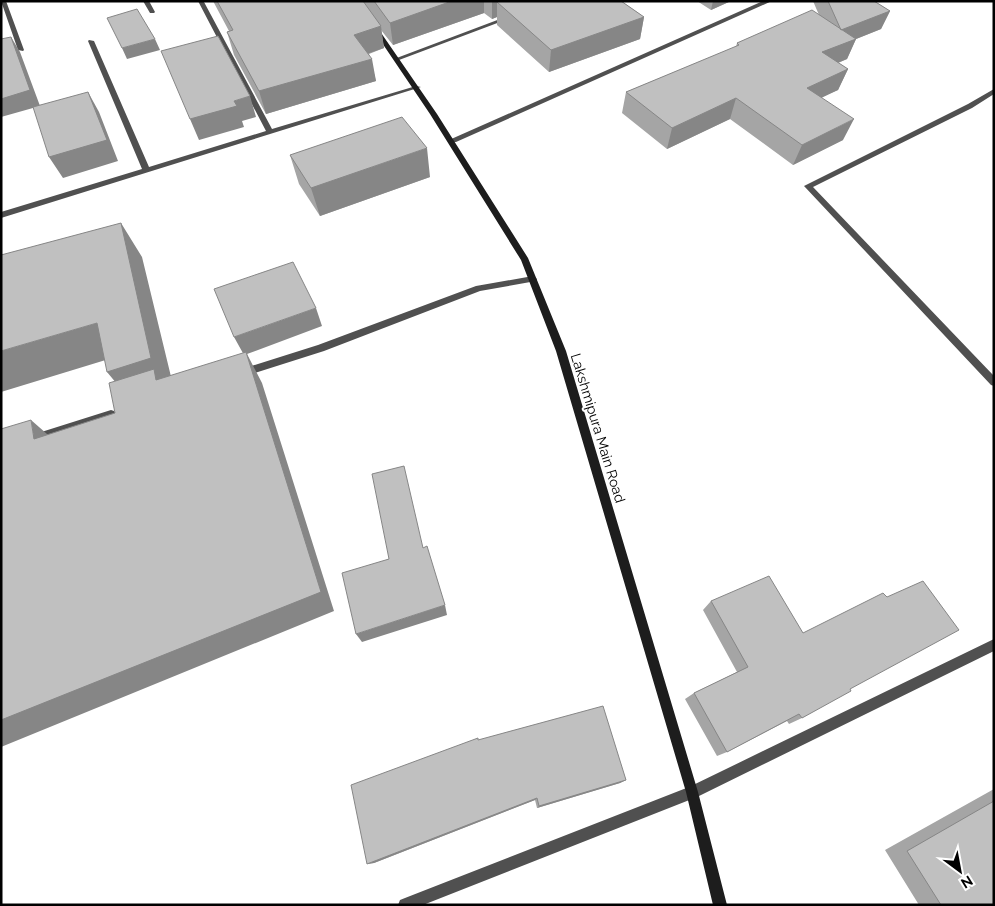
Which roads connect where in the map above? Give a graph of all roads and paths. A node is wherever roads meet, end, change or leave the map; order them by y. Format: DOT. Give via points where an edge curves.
graph roads {
  1 [pos="4,1"];
  2 [pos="146,1"];
  3 [pos="769,1"];
  4 [pos="201,2"];
  5 [pos="152,12"];
  6 [pos="515,15"];
  7 [pos="371,23"];
  8 [pos="91,41"];
  9 [pos="21,50"];
  10 [pos="397,59"];
  11 [pos="418,87"];
  12 [pos="994,91"];
  13 [pos="270,132"];
  14 [pos="453,140"];
  15 [pos="146,170"];
  16 [pos="1,215"];
  17 [pos="533,278"];
  18 [pos="235,375"];
  19 [pos="994,382"];
  20 [pos="123,410"];
  21 [pos="29,440"];
  22 [pos="994,646"];
  23 [pos="692,792"];
  24 [pos="405,905"];
  25 [pos="720,905"];
  1 -- 9 [label="street"];
  2 -- 5 [label="street"];
  3 -- 14 [label="street"];
  4 -- 13 [label="street"];
  6 -- 10 [label="street"];
  7 -- 10 [label="main road, Lakshmipura Main Road"];
  8 -- 15 [label="street"];
  10 -- 11 [label="main road, Lakshmipura Main Road"];
  11 -- 13 [label="street"];
  11 -- 14 [label="main road, Lakshmipura Main Road"];
  12 -- 19 [label="street" via="808,186"];
  13 -- 15 [label="street"];
  14 -- 17 [label="main road, Lakshmipura Main Road"];
  15 -- 16 [label="street"];
  17 -- 18 [label="street" via="479,288 314,350"];
  17 -- 23 [label="main road, Lakshmipura Main Road" via="561,351"];
  20 -- 21 [label="street"];
  22 -- 23 [label="street"];
  23 -- 24 [label="street"];
  23 -- 25 [label="main road, Lakshmipura Main Road"];
}
